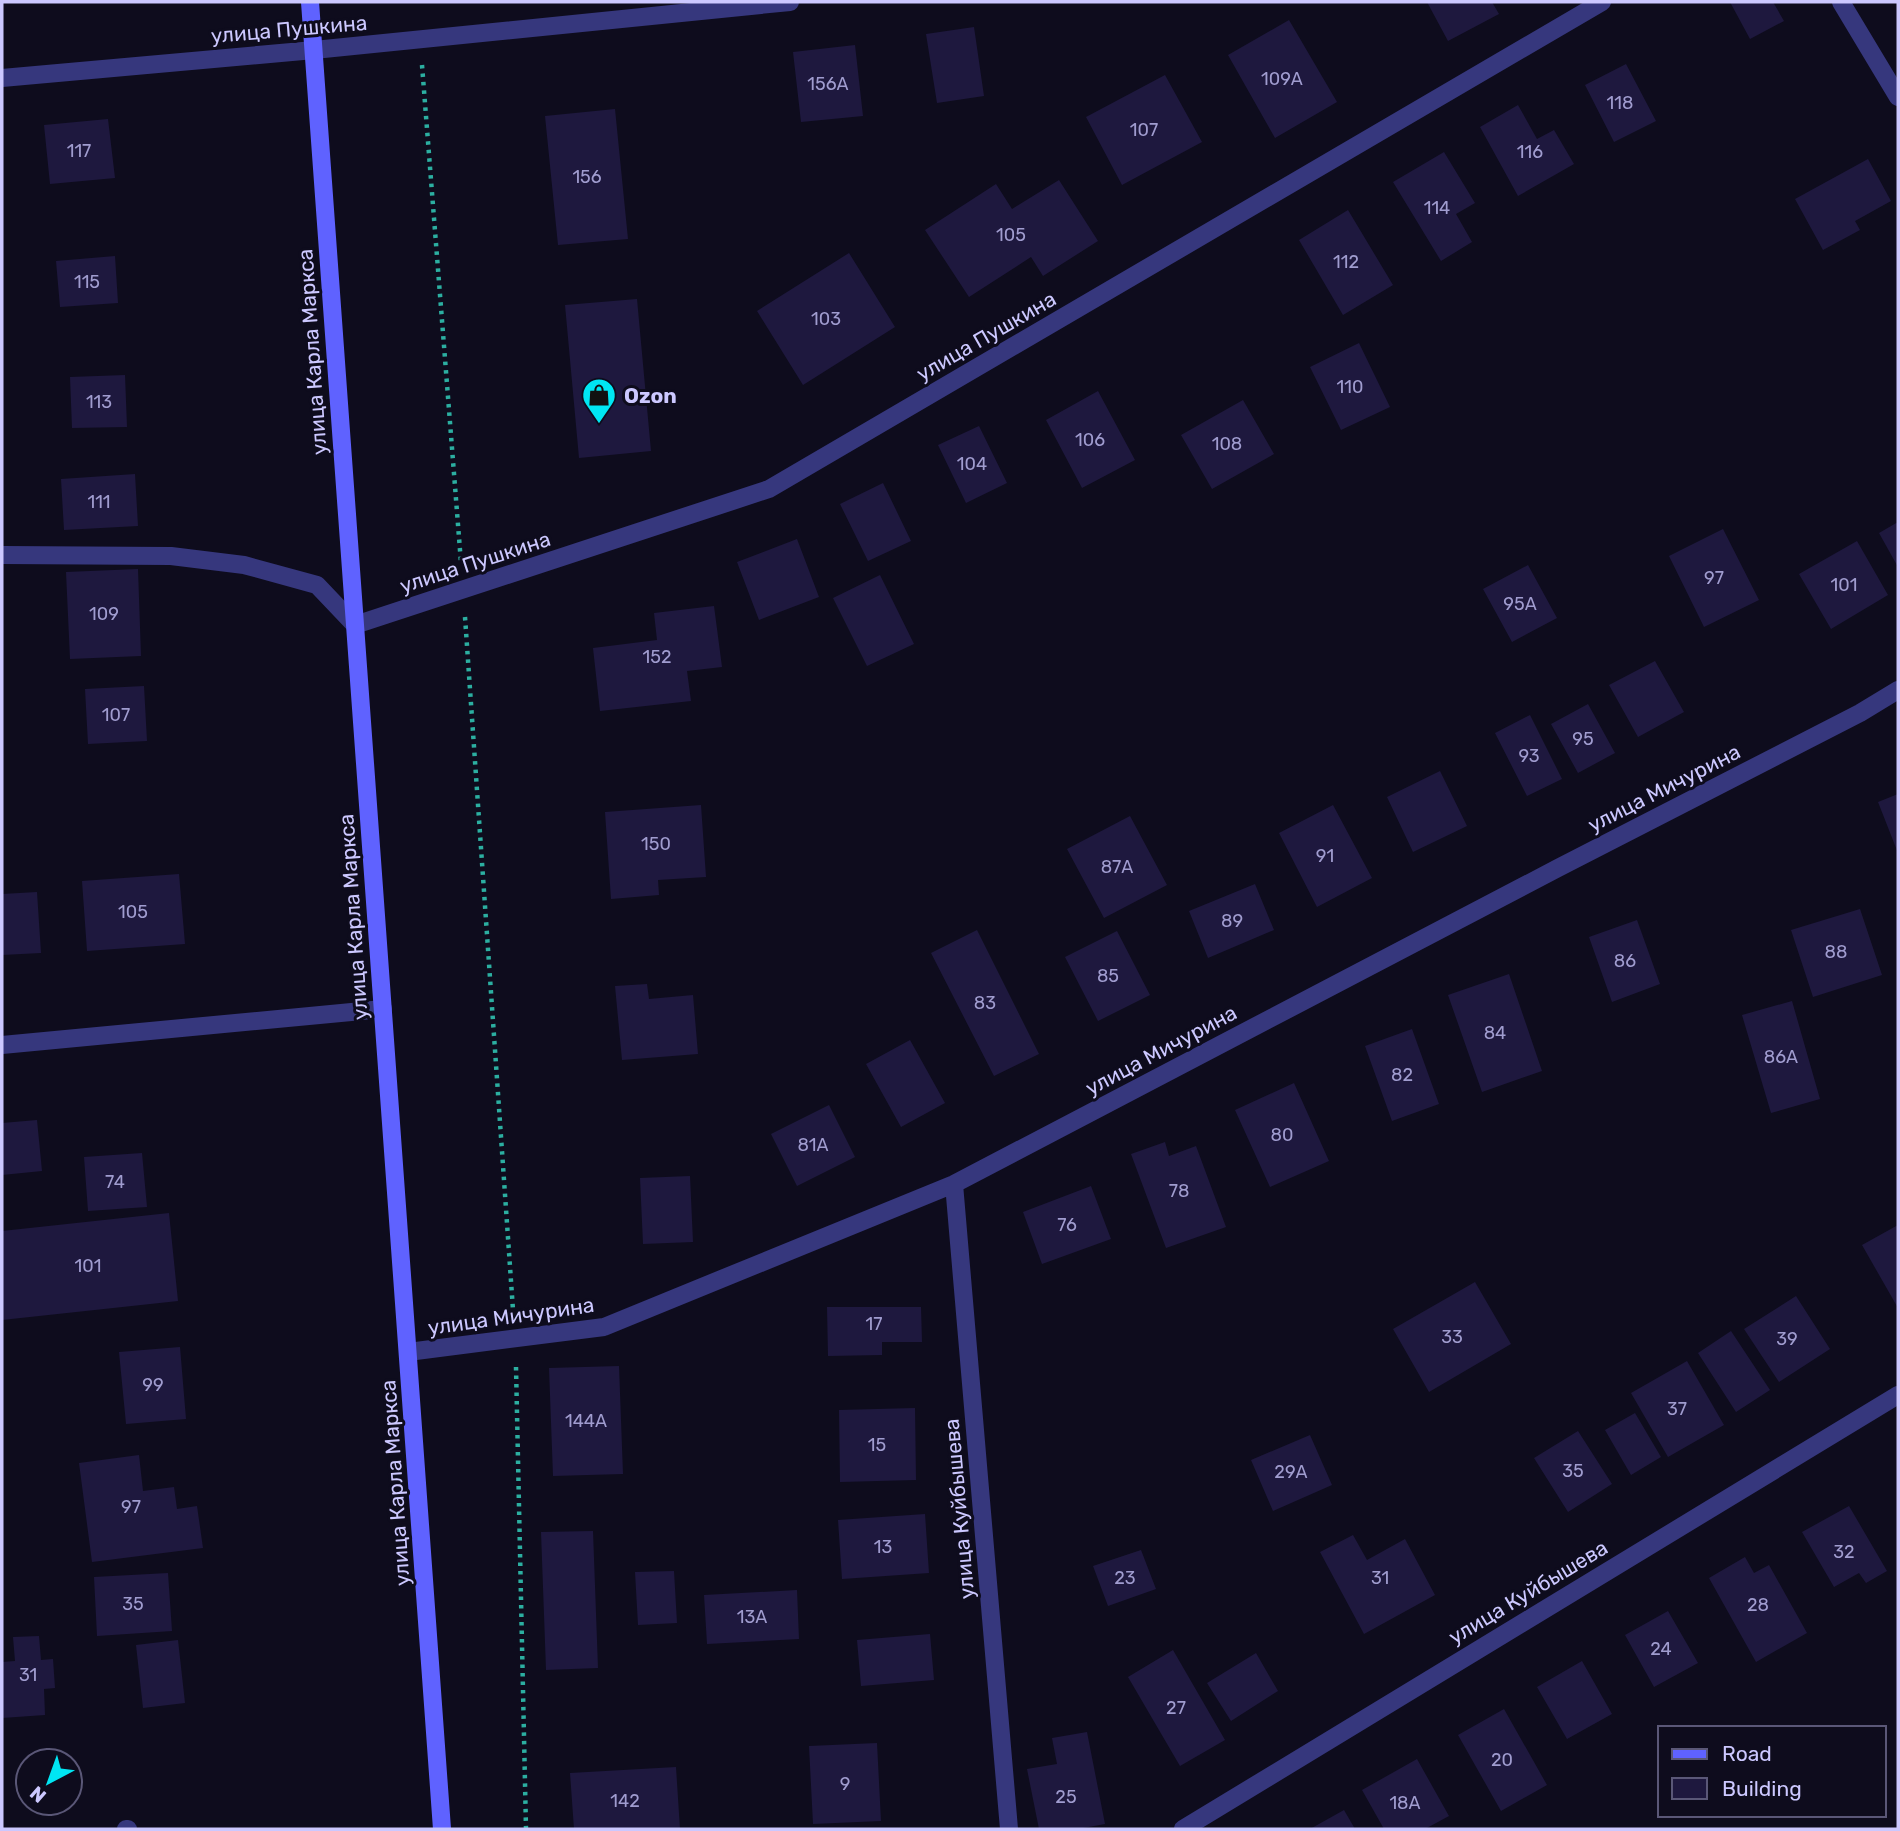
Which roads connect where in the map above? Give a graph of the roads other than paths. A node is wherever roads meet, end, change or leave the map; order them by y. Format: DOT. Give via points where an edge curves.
graph roads {
  1 [pos="310,2"];
  2 [pos="790,2"];
  3 [pos="1602,2"];
  4 [pos="1841,2"];
  5 [pos="314,50"];
  6 [pos="2,78"];
  7 [pos="1898,97"];
  8 [pos="2,555"];
  9 [pos="355,625"];
  10 [pos="1898,690"];
  11 [pos="383,1009"];
  12 [pos="2,1045"];
  13 [pos="954,1184"];
  14 [pos="408,1352"];
  15 [pos="1898,1395"];
  16 [pos="442,1829"];
  17 [pos="1009,1829"];
  18 [pos="1183,1829"];
  1 -- 5 [label="main road, улица Карла Маркса"];
  2 -- 5 [label="street, улица Пушкина"];
  3 -- 9 [label="street, улица Пушкина" via="769,489"];
  4 -- 7 [label="street"];
  5 -- 6 [label="street, улица Пушкина"];
  5 -- 9 [label="main road, улица Карла Маркса"];
  8 -- 9 [label="street" via="171,556 244,565 317,585"];
  9 -- 11 [label="main road, улица Карла Маркса"];
  10 -- 13 [label="street, улица Мичурина"];
  11 -- 12 [label="street"];
  11 -- 14 [label="main road, улица Карла Маркса"];
  13 -- 14 [label="street, улица Мичурина" via="604,1327"];
  13 -- 17 [label="street, улица Куйбышева"];
  14 -- 16 [label="main road, улица Карла Маркса"];
  15 -- 18 [label="street, улица Куйбышева"];
}
